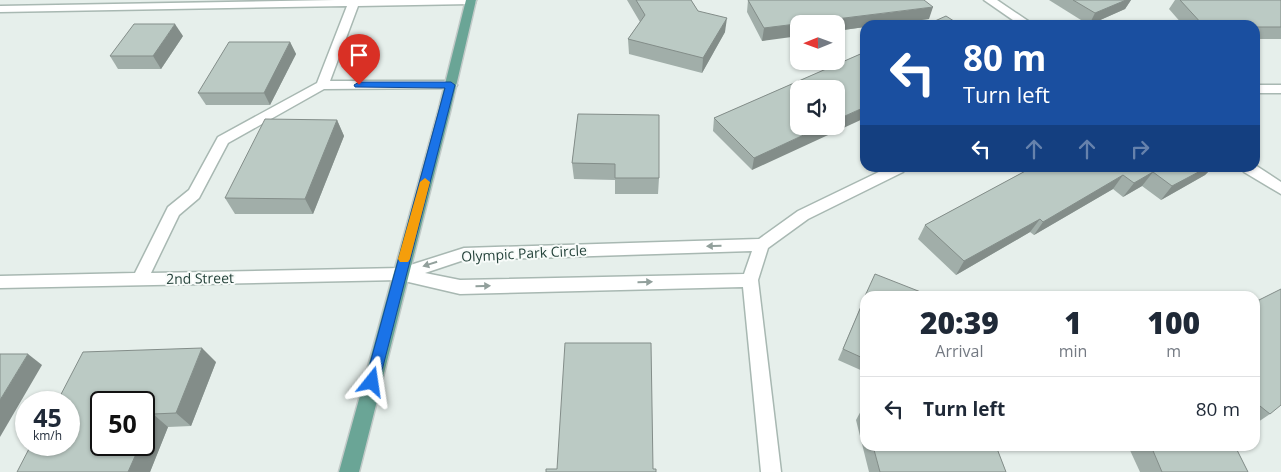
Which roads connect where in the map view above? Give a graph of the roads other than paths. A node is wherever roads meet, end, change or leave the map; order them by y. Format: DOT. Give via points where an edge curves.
graph roads {
  1 [pos="989,0"];
  2 [pos="471,1"];
  3 [pos="354,3"];
  4 [pos="0,9"];
  5 [pos="1020,20"];
  6 [pos="322,85"];
  7 [pos="451,85"];
  8 [pos="1260,89"];
  9 [pos="1281,89"];
  10 [pos="890,172"];
  11 [pos="1254,172"];
  12 [pos="1281,189"];
  13 [pos="762,245"];
  14 [pos="400,274"];
  15 [pos="140,279"];
  16 [pos="750,280"];
  17 [pos="0,282"];
  18 [pos="349,472"];
  19 [pos="771,472"];
  1 -- 5 [label="street"];
  2 -- 3 [label="street"];
  2 -- 7 [label="main road"];
  3 -- 4 [label="street"];
  3 -- 6 [label="street"];
  6 -- 7 [label="street"];
  6 -- 15 [label="street" via="223,140 194,194 173,211"];
  7 -- 14 [label="main road"];
  8 -- 9 [label="street"];
  10 -- 13 [label="street" via="803,215"];
  11 -- 12 [label="street"];
  13 -- 14 [label="street, Olympic Park Circle, one-way" via="464,254"];
  13 -- 16 [label="street"];
  14 -- 15 [label="street, 2nd Street"];
  14 -- 16 [label="street, one-way" via="460,287"];
  14 -- 18 [label="main road"];
  15 -- 17 [label="street, 2nd Street"];
  16 -- 19 [label="street"];
}
